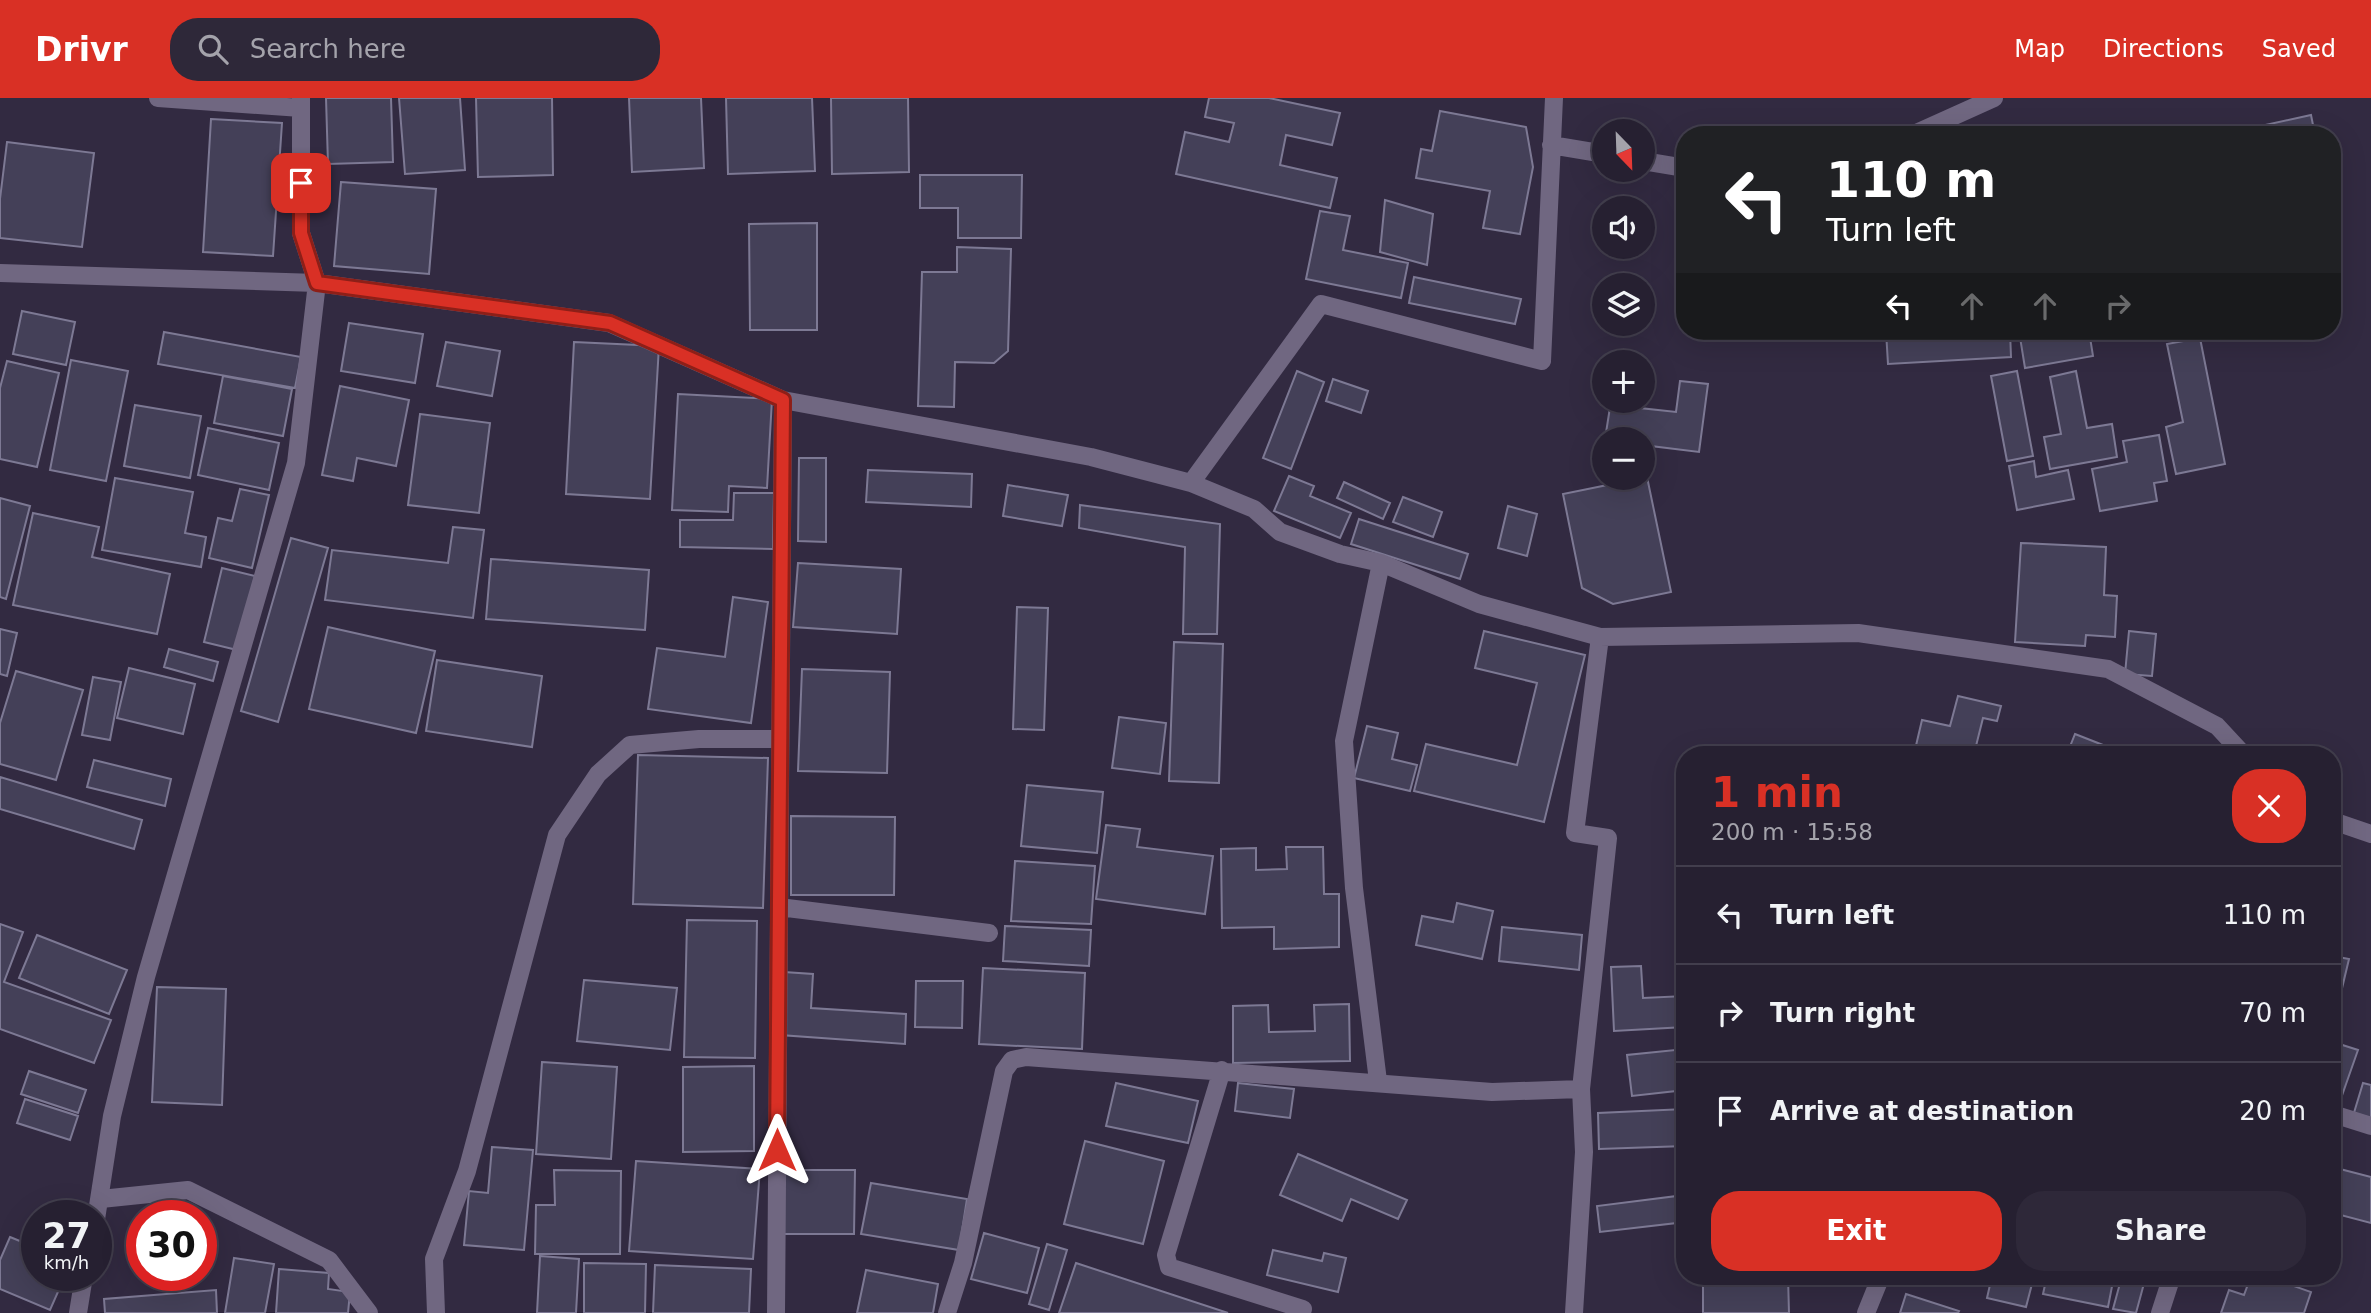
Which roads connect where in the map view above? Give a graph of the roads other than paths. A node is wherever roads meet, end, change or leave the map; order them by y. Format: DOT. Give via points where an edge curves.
graph roads {
  1 [pos="158,98"];
  2 [pos="1554,98"];
  3 [pos="1994,98"];
  4 [pos="301,103"];
  5 [pos="1932,126"];
  6 [pos="1551,145"];
  7 [pos="1592,152"];
  8 [pos="1656,163"];
  9 [pos="1676,166"];
  10 [pos="0,273"];
  11 [pos="317,283"];
  12 [pos="783,400"];
  13 [pos="1191,483"];
  14 [pos="1381,563"];
  15 [pos="1600,637"];
  16 [pos="780,739"];
  17 [pos="2236,746"];
  18 [pos="2341,824"];
  19 [pos="2371,834"];
  20 [pos="779,907"];
  21 [pos="989,933"];
  22 [pos="1222,1070"];
  23 [pos="1378,1082"];
  24 [pos="1581,1089"];
  25 [pos="2341,1117"];
  26 [pos="2371,1126"];
  27 [pos="101,1199"];
  28 [pos="1877,1285"];
  29 [pos="2169,1285"];
  30 [pos="82,1291"];
  31 [pos="1303,1308"];
  32 [pos="78,1313"];
  33 [pos="369,1313"];
  34 [pos="436,1313"];
  35 [pos="776,1313"];
  36 [pos="947,1313"];
  37 [pos="1574,1313"];
  38 [pos="1866,1313"];
  39 [pos="2160,1313"];
  1 -- 4 [label="street"];
  2 -- 6 [label="street"];
  3 -- 5 [label="street"];
  4 -- 11 [label="street" via="301,233"];
  6 -- 7 [label="street"];
  6 -- 13 [label="street" via="1542,361 1321,304"];
  8 -- 9 [label="street"];
  10 -- 11 [label="street"];
  11 -- 12 [label="street" via="610,323"];
  11 -- 27 [label="street" via="296,463 146,977 112,1116"];
  12 -- 13 [label="street" via="1091,457"];
  12 -- 16 [label="street"];
  13 -- 14 [label="street" via="1254,509 1280,532"];
  14 -- 15 [label="street" via="1479,604"];
  14 -- 23 [label="street" via="1344,741 1354,888"];
  15 -- 17 [label="street" via="1858,633 2108,669 2217,726"];
  15 -- 24 [label="street" via="1575,834 1608,838"];
  16 -- 20 [label="street"];
  16 -- 34 [label="street" via="630,745 598,774 557,835 467,1171 435,1259"];
  18 -- 19 [label="street"];
  20 -- 21 [label="street"];
  20 -- 35 [label="street"];
  22 -- 23 [label="street"];
  22 -- 31 [label="street" via="1166,1255 1169,1267"];
  22 -- 36 [label="street" via="1026,1056 1012,1060 1003,1071 963,1264"];
  23 -- 24 [label="street" via="1492,1092"];
  24 -- 37 [label="street" via="1584,1152"];
  25 -- 26 [label="street"];
  27 -- 33 [label="street" via="188,1190 329,1260"];
  28 -- 38 [label="street"];
  29 -- 39 [label="street"];
  30 -- 32 [label="street"];
}
